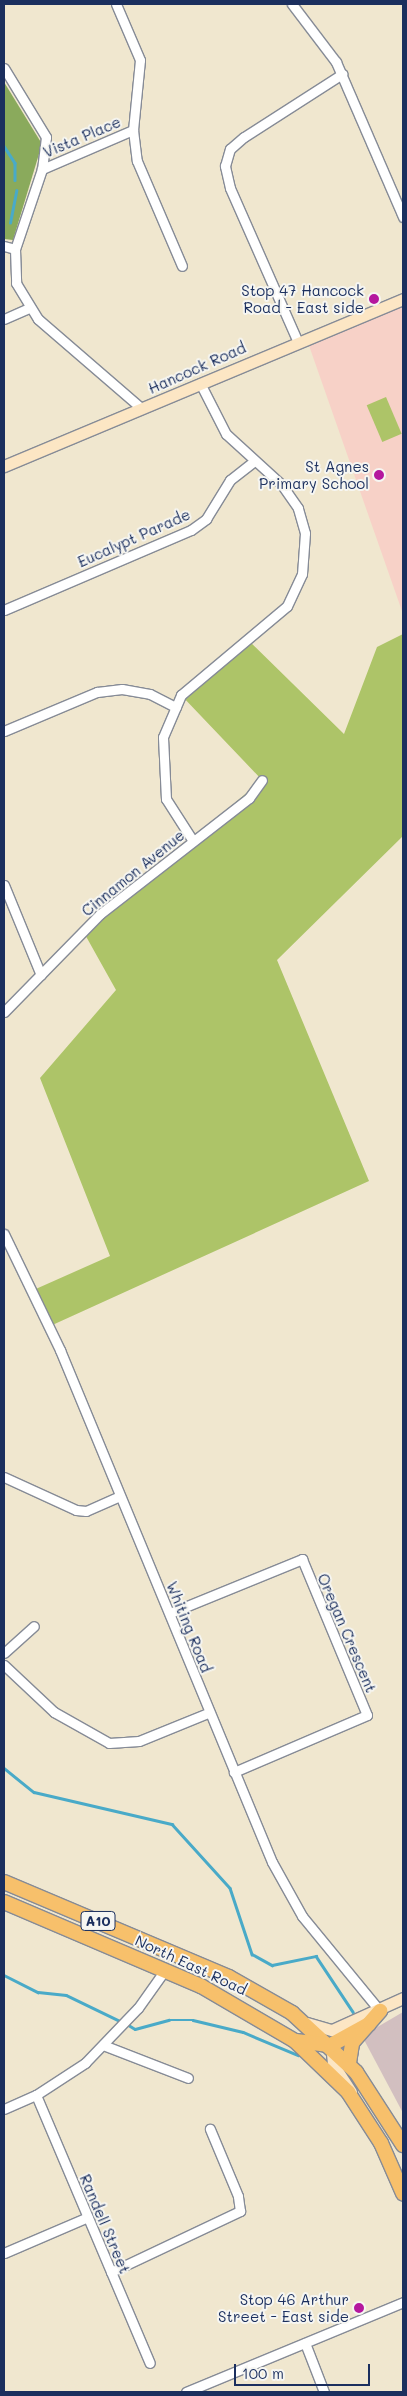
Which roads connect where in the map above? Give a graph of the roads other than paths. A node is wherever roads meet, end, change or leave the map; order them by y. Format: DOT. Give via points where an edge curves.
graph roads {
  1 [pos="116,4"];
  2 [pos="292,4"];
  3 [pos="4,68"];
  4 [pos="342,74"];
  5 [pos="133,130"];
  6 [pos="42,169"];
  7 [pos="403,217"];
  8 [pos="4,246"];
  9 [pos="15,249"];
  10 [pos="182,266"];
  11 [pos="403,299"];
  12 [pos="29,308"];
  13 [pos="4,319"];
  14 [pos="297,340"];
  15 [pos="200,383"];
  16 [pos="141,408"];
  17 [pos="253,462"];
  18 [pos="4,466"];
  19 [pos="4,610"];
  20 [pos="176,707"];
  21 [pos="4,732"];
  22 [pos="262,780"];
  23 [pos="193,841"];
  24 [pos="4,885"];
  25 [pos="41,975"];
  26 [pos="4,1012"];
  27 [pos="4,1234"];
  28 [pos="4,1478"];
  29 [pos="118,1497"];
  30 [pos="170,1613"];
  31 [pos="34,1626"];
  32 [pos="4,1653"];
  33 [pos="4,1665"];
  34 [pos="208,1713"];
  35 [pos="234,1772"];
  36 [pos="4,1882"];
  37 [pos="4,1902"];
  38 [pos="141,1939"];
  39 [pos="193,1961"];
  40 [pos="165,1970"];
  41 [pos="403,1998"];
  42 [pos="380,2011"];
  43 [pos="303,2021"];
  44 [pos="368,2024"];
  45 [pos="346,2026"];
  46 [pos="295,2041"];
  47 [pos="103,2044"];
  48 [pos="331,2045"];
  49 [pos="349,2064"];
  50 [pos="188,2078"];
  51 [pos="36,2095"];
  52 [pos="355,2103"];
  53 [pos="4,2109"];
  54 [pos="210,2129"];
  55 [pos="403,2145"];
  56 [pos="403,2194"];
  57 [pos="88,2217"];
  58 [pos="4,2253"];
  59 [pos="111,2272"];
  60 [pos="403,2302"];
  61 [pos="305,2343"];
  62 [pos="150,2363"];
  63 [pos="186,2392"];
  64 [pos="324,2392"];
  1 -- 5 [label="street" via="140,60"];
  2 -- 4 [label="street"];
  3 -- 6 [label="street" via="46,137"];
  4 -- 7 [label="street"];
  4 -- 14 [label="street" via="244,137 230,149 226,166 230,188"];
  5 -- 6 [label="street, Vista Place"];
  5 -- 10 [label="street" via="137,161"];
  6 -- 9 [label="street"];
  8 -- 9 [label="street"];
  9 -- 12 [label="street" via="16,283"];
  11 -- 14 [label="main road, Hancock Road"];
  12 -- 13 [label="street"];
  12 -- 16 [label="street"];
  14 -- 15 [label="main road, Hancock Road"];
  15 -- 16 [label="main road, Hancock Road"];
  15 -- 17 [label="street" via="226,434"];
  16 -- 18 [label="main road, Hancock Road"];
  17 -- 19 [label="street, Eucalypt Parade" via="230,480 206,519 191,530"];
  17 -- 20 [label="street" via="281,484 298,508 305,533 302,574 287,606 181,695"];
  20 -- 21 [label="street" via="150,694 122,689 97,692"];
  20 -- 23 [label="street" via="163,737 162,774 166,798"];
  22 -- 23 [label="street, Cinnamon Avenue" via="249,798"];
  23 -- 25 [label="street, Cinnamon Avenue" via="100,914"];
  24 -- 25 [label="street"];
  25 -- 26 [label="street, Cinnamon Avenue"];
  27 -- 29 [label="street, Whiting Road" via="60,1350"];
  28 -- 29 [label="street" via="76,1510 86,1511"];
  29 -- 30 [label="street, Whiting Road"];
  30 -- 34 [label="street, Whiting Road"];
  30 -- 35 [label="street, Oregan Crescent" via="302,1559 366,1715"];
  31 -- 32 [label="street"];
  33 -- 34 [label="street" via="54,1712 109,1742 139,1741"];
  34 -- 35 [label="street, Whiting Road"];
  35 -- 42 [label="street, Whiting Road" via="272,1862 302,1916"];
  36 -- 38 [label="main road, North East Road / A10"];
  37 -- 40 [label="main road, North East Road / A10"];
  38 -- 39 [label="main road, North East Road / A10"];
  38 -- 40 [label="main road" via="161,1959"];
  39 -- 40 [label="main road"];
  39 -- 43 [label="main road, North East Road / A10" via="266,1996"];
  40 -- 46 [label="main road, North East Road / A10" via="242,2006"];
  40 -- 47 [label="street"];
  41 -- 42 [label="main road"];
  42 -- 44 [label="main road"];
  42 -- 45 [label="main road"];
  43 -- 45 [label="main road" via="322,2030"];
  43 -- 48 [label="main road, North East Road / A10"];
  44 -- 48 [label="main road"];
  44 -- 49 [label="main road" via="352,2042"];
  45 -- 48 [label="main road"];
  46 -- 48 [label="main road"];
  46 -- 52 [label="main road, North East Road / A10"];
  47 -- 50 [label="street"];
  47 -- 51 [label="street" via="85,2063"];
  48 -- 49 [label="main road, North East Road / A10"];
  48 -- 52 [label="main road" via="333,2064"];
  49 -- 55 [label="main road, North East Road / A10"];
  51 -- 53 [label="street"];
  51 -- 57 [label="street, Randell Street"];
  52 -- 56 [label="main road, North East Road / A10"];
  54 -- 59 [label="street" via="238,2196 240,2211"];
  57 -- 58 [label="street"];
  57 -- 59 [label="street, Randell Street"];
  59 -- 62 [label="street, Randell Street"];
  60 -- 61 [label="street"];
  61 -- 63 [label="street"];
  61 -- 64 [label="street"];
}
